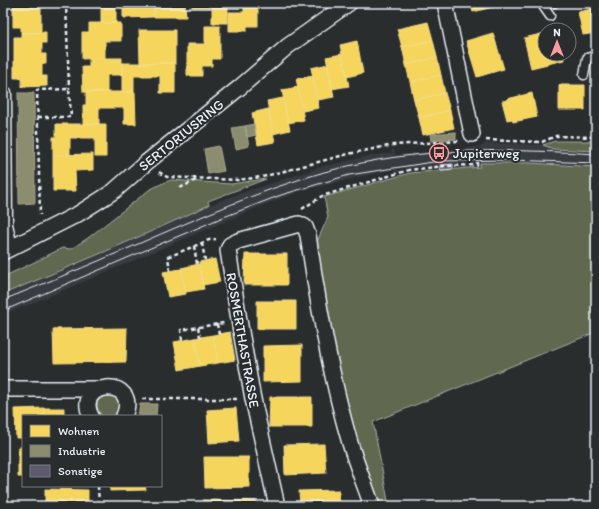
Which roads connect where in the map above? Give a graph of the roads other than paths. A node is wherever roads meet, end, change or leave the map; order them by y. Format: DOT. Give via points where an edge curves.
graph roads {
  1 [pos="349,3"];
  2 [pos="445,3"];
  3 [pos="554,3"];
  4 [pos="550,16"];
  5 [pos="596,55"];
  6 [pos="584,75"];
  7 [pos="7,92"];
  8 [pos="474,140"];
  9 [pos="8,249"];
  10 [pos="3,389"];
  11 [pos="100,389"];
  12 [pos="92,415"];
  13 [pos="124,415"];
  14 [pos="277,506"];
  15 [pos="372,506"];
  1 -- 9 [label="street, SERTORIUSRING" via="288,46 114,191 78,214"];
  2 -- 8 [label="street"];
  3 -- 4 [label="lane" via="543,6"];
  5 -- 6 [label="lane" via="587,58"];
  7 -- 9 [label="lane"];
  10 -- 11 [label="street"];
  11 -- 12 [label="street" via="94,392 89,402 88,408"];
  11 -- 13 [label="street" via="118,389 126,399"];
  14 -- 15 [label="street, ROSMERTHASTRASSE" via="238,320 228,250 230,245 238,241 298,218 308,235 316,292 339,403 350,444"];
}
